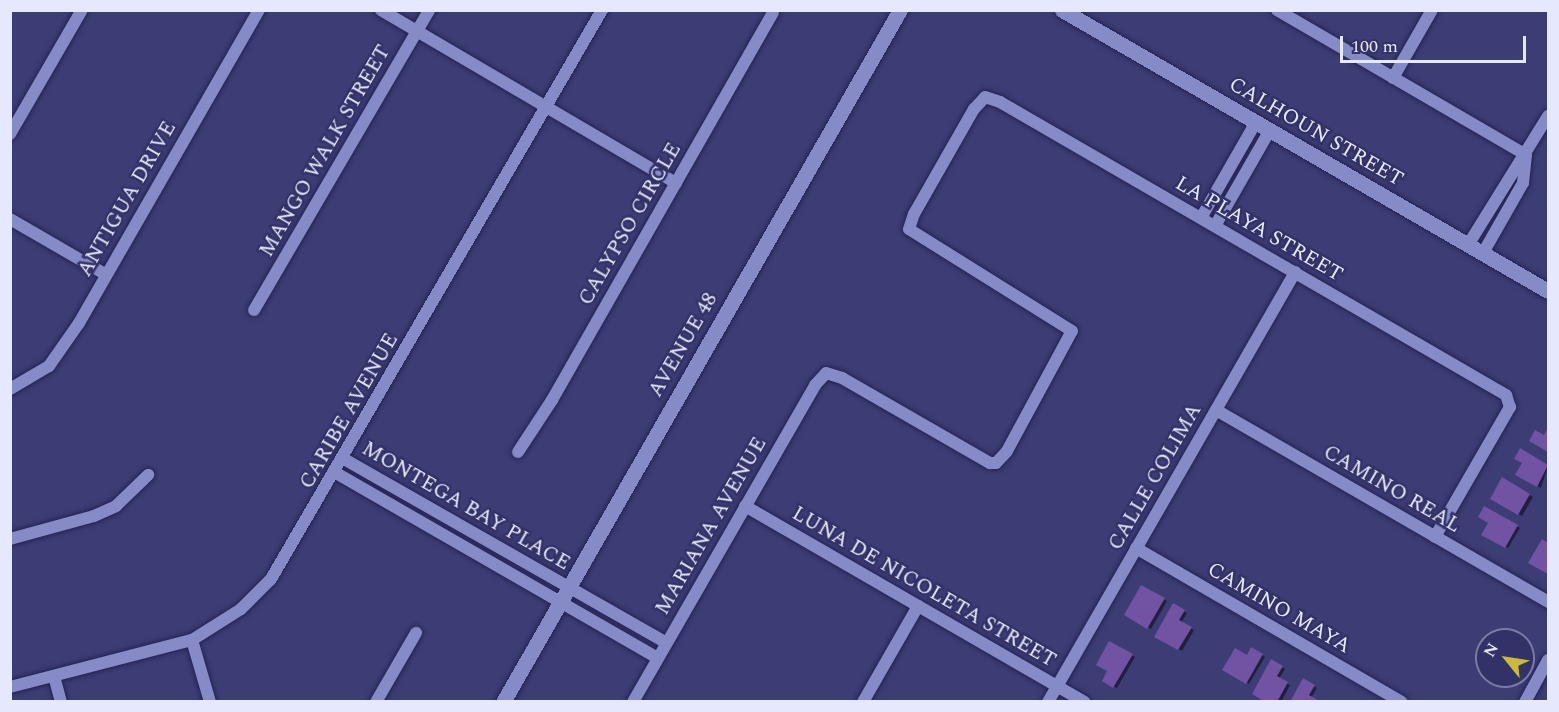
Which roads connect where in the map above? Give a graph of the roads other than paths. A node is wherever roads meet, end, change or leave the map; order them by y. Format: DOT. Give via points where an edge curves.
graph roads {
  1 [pos="82,10"];
  2 [pos="259,10"];
  3 [pos="381,10"];
  4 [pos="429,10"];
  5 [pos="602,10"];
  6 [pos="900,10"];
  7 [pos="1062,10"];
  8 [pos="1277,10"];
  9 [pos="1432,10"];
  10 [pos="773,14"];
  11 [pos="417,32"];
  12 [pos="1393,78"];
  13 [pos="546,108"];
  14 [pos="1548,116"];
  15 [pos="1263,126"];
  16 [pos="10,134"];
  17 [pos="1526,155"];
  18 [pos="676,183"];
  19 [pos="1201,218"];
  20 [pos="10,219"];
  21 [pos="1215,226"];
  22 [pos="1468,245"];
  23 [pos="1483,253"];
  24 [pos="1295,272"];
  25 [pos="105,274"];
  26 [pos="1548,291"];
  27 [pos="254,310"];
  28 [pos="826,373"];
  29 [pos="10,389"];
  30 [pos="1216,410"];
  31 [pos="518,452"];
  32 [pos="344,459"];
  33 [pos="336,474"];
  34 [pos="148,475"];
  35 [pos="745,506"];
  36 [pos="1436,537"];
  37 [pos="10,539"];
  38 [pos="1136,548"];
  39 [pos="569,587"];
  40 [pos="560,602"];
  41 [pos="1548,602"];
  42 [pos="918,606"];
  43 [pos="416,633"];
  44 [pos="192,640"];
  45 [pos="666,643"];
  46 [pos="658,658"];
  47 [pos="1548,660"];
  48 [pos="54,676"];
  49 [pos="1057,686"];
  50 [pos="10,687"];
  51 [pos="62,702"];
  52 [pos="210,702"];
  53 [pos="376,702"];
  54 [pos="503,702"];
  55 [pos="633,702"];
  56 [pos="863,702"];
  57 [pos="1048,702"];
  58 [pos="1084,702"];
  59 [pos="1402,702"];
  60 [pos="1525,702"];
  1 -- 16 [label="street"];
  2 -- 25 [label="street, ANTIGUA DRIVE"];
  3 -- 11 [label="street"];
  4 -- 11 [label="street, MANGO WALK STREET"];
  5 -- 13 [label="street, CARIBE AVENUE"];
  6 -- 39 [label="main road, AVENUE 48"];
  7 -- 15 [label="main road, CALHOUN STREET"];
  8 -- 12 [label="street"];
  9 -- 12 [label="street"];
  10 -- 18 [label="street, CALYPSO CIRCLE"];
  11 -- 13 [label="street"];
  11 -- 27 [label="street, MANGO WALK STREET"];
  12 -- 17 [label="street"];
  13 -- 18 [label="street"];
  13 -- 32 [label="street, CARIBE AVENUE"];
  14 -- 17 [label="street"];
  15 -- 19 [label="street"];
  15 -- 21 [label="street"];
  15 -- 22 [label="main road, CALHOUN STREET"];
  17 -- 22 [label="street" via="1509,175"];
  17 -- 23 [label="street" via="1523,183"];
  18 -- 31 [label="street, CALYPSO CIRCLE"];
  19 -- 21 [label="street, LA PLAYA STREET"];
  19 -- 28 [label="street, LA PLAYA STREET" via="985,97 963,128 909,229 1072,332 1007,451 996,463"];
  20 -- 25 [label="street"];
  21 -- 24 [label="street, LA PLAYA STREET"];
  22 -- 23 [label="main road, CALHOUN STREET"];
  23 -- 26 [label="main road, CALHOUN STREET"];
  24 -- 30 [label="street, CALLE COLIMA"];
  24 -- 36 [label="street, LA PLAYA STREET" via="1510,400 1505,416"];
  25 -- 29 [label="street, ANTIGUA DRIVE" via="79,323 48,366"];
  28 -- 35 [label="street, MARIANA AVENUE"];
  30 -- 36 [label="street, CAMINO REAL"];
  30 -- 38 [label="street, CALLE COLIMA"];
  32 -- 33 [label="street, CARIBE AVENUE"];
  32 -- 39 [label="street, MONTEGA BAY PLACE"];
  33 -- 40 [label="street, MONTEGA BAY PLACE"];
  33 -- 44 [label="street, CARIBE AVENUE" via="272,579 241,609"];
  34 -- 37 [label="street" via="116,506 94,516"];
  35 -- 42 [label="street, LUNA DE NICOLETA STREET"];
  35 -- 45 [label="street, MARIANA AVENUE"];
  36 -- 41 [label="street, CAMINO REAL"];
  38 -- 49 [label="street, CALLE COLIMA"];
  38 -- 59 [label="street, CAMINO MAYA"];
  39 -- 40 [label="main road, AVENUE 48"];
  39 -- 45 [label="street, MONTEGA BAY PLACE"];
  40 -- 46 [label="street, MONTEGA BAY PLACE"];
  40 -- 54 [label="main road, AVENUE 48"];
  42 -- 49 [label="street, LUNA DE NICOLETA STREET"];
  42 -- 56 [label="street"];
  43 -- 53 [label="street"];
  44 -- 48 [label="street, CARIBE AVENUE"];
  44 -- 52 [label="street"];
  45 -- 46 [label="street, MARIANA AVENUE"];
  46 -- 55 [label="street, MARIANA AVENUE"];
  47 -- 60 [label="street"];
  48 -- 50 [label="street, CARIBE AVENUE"];
  48 -- 51 [label="street"];
  49 -- 57 [label="street, CALLE COLIMA"];
  49 -- 58 [label="street, LUNA DE NICOLETA STREET"];
}
